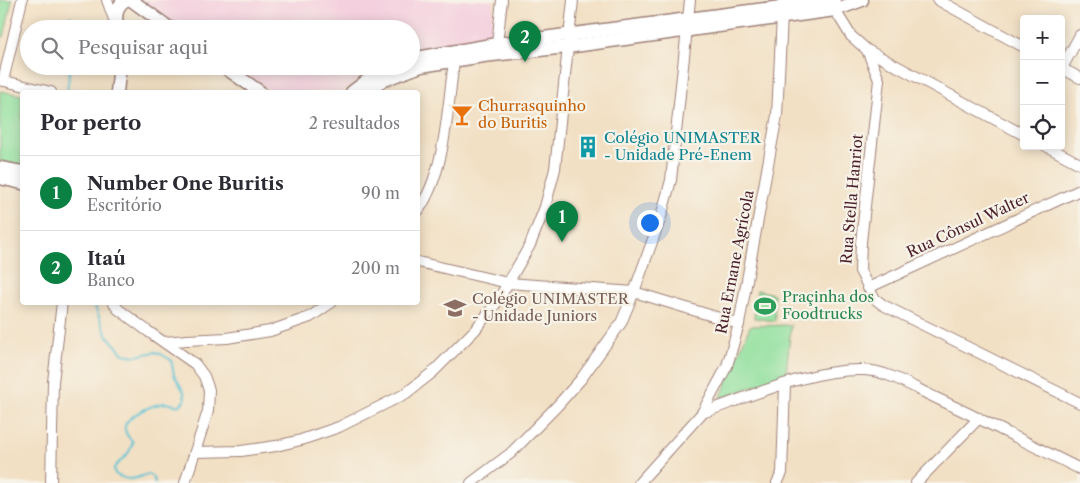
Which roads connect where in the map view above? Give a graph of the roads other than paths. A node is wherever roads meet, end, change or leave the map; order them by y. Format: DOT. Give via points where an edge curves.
graph roads {
  1 [pos="22,0"];
  2 [pos="107,0"];
  3 [pos="113,0"];
  4 [pos="126,0"];
  5 [pos="131,0"];
  6 [pos="502,0"];
  7 [pos="573,0"];
  8 [pos="690,0"];
  9 [pos="862,0"];
  10 [pos="938,0"];
  11 [pos="834,5"];
  12 [pos="783,7"];
  13 [pos="114,20"];
  14 [pos="116,20"];
  15 [pos="117,20"];
  16 [pos="158,20"];
  17 [pos="688,25"];
  18 [pos="1080,35"];
  19 [pos="568,41"];
  20 [pos="497,44"];
  21 [pos="1020,45"];
  22 [pos="867,50"];
  23 [pos="478,53"];
  24 [pos="420,58"];
  25 [pos="454,62"];
  26 [pos="1065,62"];
  27 [pos="420,66"];
  28 [pos="1065,70"];
  29 [pos="119,75"];
  30 [pos="236,75"];
  31 [pos="373,75"];
  32 [pos="397,75"];
  33 [pos="1080,78"];
  34 [pos="2,80"];
  35 [pos="43,90"];
  36 [pos="117,90"];
  37 [pos="257,90"];
  38 [pos="355,90"];
  39 [pos="370,90"];
  40 [pos="1020,133"];
  41 [pos="1054,150"];
  42 [pos="1080,164"];
  43 [pos="0,168"];
  44 [pos="20,172"];
  45 [pos="0,178"];
  46 [pos="20,182"];
  47 [pos="1080,190"];
  48 [pos="420,207"];
  49 [pos="420,262"];
  50 [pos="508,283"];
  51 [pos="868,288"];
  52 [pos="634,292"];
  53 [pos="62,305"];
  54 [pos="115,305"];
  55 [pos="328,305"];
  56 [pos="739,324"];
  57 [pos="187,340"];
  58 [pos="164,342"];
  59 [pos="180,353"];
  60 [pos="786,384"];
  61 [pos="1080,404"];
  62 [pos="702,413"];
  63 [pos="979,418"];
  64 [pos="195,452"];
  65 [pos="1080,469"];
  66 [pos="51,483"];
  67 [pos="185,483"];
  68 [pos="471,483"];
  69 [pos="639,483"];
  70 [pos="777,483"];
  71 [pos="916,483"];
  1 -- 34 [label="street"];
  2 -- 13 [label="street"];
  3 -- 14 [label="street"];
  4 -- 15 [label="main road" via="119,4"];
  5 -- 16 [label="main road"];
  6 -- 20 [label="street"];
  7 -- 19 [label="street"];
  8 -- 17 [label="street"];
  9 -- 11 [label="main road"];
  10 -- 21 [label="street"];
  11 -- 12 [label="main road"];
  11 -- 22 [label="street" via="851,36"];
  12 -- 17 [label="main road"];
  12 -- 56 [label="street, Rua Ernane Agrícola" via="777,115"];
  17 -- 19 [label="main road"];
  17 -- 52 [label="street" via="670,180 661,217"];
  18 -- 26 [label="street"];
  19 -- 20 [label="main road"];
  19 -- 23 [label="main road"];
  19 -- 50 [label="street" via="555,169 530,245"];
  20 -- 23 [label="main road" via="484,39"];
  22 -- 40 [label="street"];
  22 -- 51 [label="street, Rua Stella Hanriot" via="879,80 861,242 860,271"];
  23 -- 24 [label="main road"];
  23 -- 25 [label="main road"];
  25 -- 27 [label="main road"];
  25 -- 48 [label="street" via="435,176"];
  28 -- 33 [label="street"];
  29 -- 36 [label="main road"];
  30 -- 37 [label="main road"];
  31 -- 38 [label="main road"];
  32 -- 39 [label="main road"];
  34 -- 35 [label="street"];
  41 -- 42 [label="street"];
  43 -- 44 [label="main road"];
  45 -- 46 [label="main road"];
  47 -- 51 [label="street, Rua Cônsul Walter"];
  49 -- 50 [label="street"];
  50 -- 52 [label="street"];
  50 -- 64 [label="street" via="475,330 433,372 405,394 339,427 302,440 242,451"];
  51 -- 61 [label="street, Rua Stella Hanriot" via="883,305"];
  52 -- 56 [label="street"];
  52 -- 68 [label="street" via="621,323 558,406 511,453"];
  53 -- 66 [label="street" via="53,382 57,447"];
  54 -- 58 [label="street"];
  55 -- 57 [label="street" via="310,318 270,331"];
  56 -- 62 [label="street, Rua Ernane Agrícola" via="727,366"];
  57 -- 58 [label="street"];
  57 -- 59 [label="street" via="181,345"];
  58 -- 59 [label="street"];
  59 -- 64 [label="street" via="195,364 209,390 208,412"];
  60 -- 62 [label="street"];
  60 -- 63 [label="street" via="829,372 864,370 893,377"];
  60 -- 70 [label="street" via="782,473"];
  62 -- 69 [label="street, Rua Ernane Agrícola"];
  63 -- 65 [label="street"];
  63 -- 71 [label="street"];
  64 -- 67 [label="street"];
}
